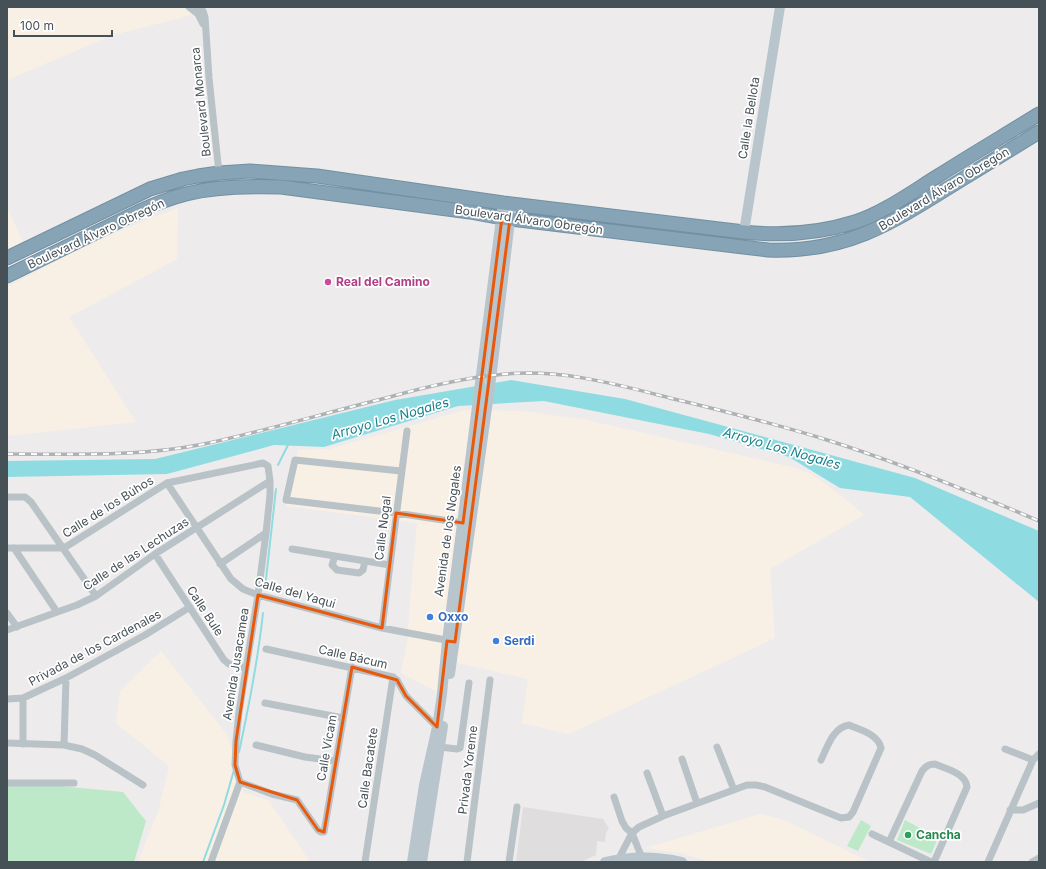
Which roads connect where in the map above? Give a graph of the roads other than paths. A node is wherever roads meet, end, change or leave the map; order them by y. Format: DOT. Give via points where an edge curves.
graph roads {
  1 [pos="189,7"];
  2 [pos="197,7"];
  3 [pos="780,7"];
  4 [pos="205,29"];
  5 [pos="1039,114"];
  6 [pos="1039,132"];
  7 [pos="219,173"];
  8 [pos="508,203"];
  9 [pos="506,219"];
  10 [pos="744,232"];
  11 [pos="7,258"];
  12 [pos="7,276"];
  13 [pos="482,408"];
  14 [pos="407,431"];
  15 [pos="266,464"];
  16 [pos="402,471"];
  17 [pos="270,481"];
  18 [pos="167,483"];
  19 [pos="7,497"];
  20 [pos="396,514"];
  21 [pos="463,523"];
  22 [pos="196,528"];
  23 [pos="266,533"];
  24 [pos="11,548"];
  25 [pos="64,548"];
  26 [pos="292,549"];
  27 [pos="155,554"];
  28 [pos="335,556"];
  29 [pos="365,561"];
  30 [pos="220,564"];
  31 [pos="390,565"];
  32 [pos="258,595"];
  33 [pos="96,596"];
  34 [pos="190,607"];
  35 [pos="57,612"];
  36 [pos="7,613"];
  37 [pos="17,627"];
  38 [pos="382,628"];
  39 [pos="7,630"];
  40 [pos="451,641"];
  41 [pos="266,649"];
  42 [pos="245,668"];
  43 [pos="352,668"];
  44 [pos="393,677"];
  45 [pos="66,678"];
  46 [pos="490,680"];
  47 [pos="469,684"];
  48 [pos="23,698"];
  49 [pos="7,699"];
  50 [pos="265,703"];
  51 [pos="343,718"];
  52 [pos="437,727"];
  53 [pos="7,743"];
  54 [pos="23,744"];
  55 [pos="64,745"];
  56 [pos="256,745"];
  57 [pos="716,747"];
  58 [pos="440,748"];
  59 [pos="1005,748"];
  60 [pos="1039,754"];
  61 [pos="682,759"];
  62 [pos="820,760"];
  63 [pos="1033,760"];
  64 [pos="335,761"];
  65 [pos="647,774"];
  66 [pos="240,782"];
  67 [pos="7,783"];
  68 [pos="74,783"];
  69 [pos="143,785"];
  70 [pos="734,790"];
  71 [pos="614,797"];
  72 [pos="1039,803"];
  73 [pos="697,804"];
  74 [pos="517,807"];
  75 [pos="1010,810"];
  76 [pos="663,816"];
  77 [pos="632,834"];
  78 [pos="872,834"];
  79 [pos="889,842"];
  80 [pos="619,858"];
  81 [pos="642,858"];
  82 [pos="1039,858"];
  83 [pos="211,862"];
  84 [pos="366,862"];
  85 [pos="412,862"];
  86 [pos="422,862"];
  87 [pos="467,862"];
  88 [pos="509,862"];
  89 [pos="605,862"];
  90 [pos="682,862"];
  91 [pos="931,862"];
  92 [pos="934,862"];
  93 [pos="988,862"];
  94 [pos="1032,862"];
  1 -- 4 [label="street, Boulevard Monarca" via="199,15"];
  2 -- 4 [label="street, Boulevard Monarca" via="204,14"];
  3 -- 10 [label="main road, Calle la Bellota"];
  4 -- 7 [label="street, Boulevard Monarca"];
  5 -- 10 [label="highway, Boulevard Álvaro Obregón" via="911,193 856,222 805,232"];
  6 -- 9 [label="highway, Boulevard Álvaro Obregón" via="894,221 861,236 824,247 790,251 768,250"];
  7 -- 8 [label="highway, Boulevard Álvaro Obregón" via="250,171 317,176"];
  7 -- 11 [label="highway, Boulevard Álvaro Obregón" via="183,179 150,189"];
  8 -- 9 [label="main road, Avenida de los Nogales"];
  8 -- 10 [label="highway, Boulevard Álvaro Obregón"];
  9 -- 12 [label="highway, Boulevard Álvaro Obregón" via="470,212 281,188 253,186 206,190 186,194 140,211"];
  9 -- 13 [label="main road, Avenida de los Nogales"];
  13 -- 21 [label="main road, Avenida de los Nogales"];
  13 -- 40 [label="main road, Avenida de los Nogales"];
  14 -- 16 [label="street, Calle Nogal"];
  15 -- 17 [label="street, Avenida Jusacamea" via="269,468"];
  15 -- 18 [label="street, Calle de los Búhos"];
  16 -- 20 [label="street, Calle Nogal"];
  16 -- 20 [label="street" via="295,460 286,500"];
  17 -- 22 [label="street, Calle de las Lechuzas"];
  17 -- 23 [label="street, Avenida Jusacamea"];
  18 -- 22 [label="street, Calle del Yaqui"];
  18 -- 25 [label="street, Calle de los Búhos"];
  19 -- 25 [label="street" via="25,497 30,500"];
  20 -- 21 [label="street"];
  20 -- 31 [label="street, Calle Nogal"];
  21 -- 40 [label="main road, Avenida de los Nogales"];
  22 -- 27 [label="street, Calle de las Lechuzas"];
  22 -- 30 [label="street, Calle del Yaqui"];
  23 -- 30 [label="street"];
  23 -- 32 [label="street, Avenida Jusacamea"];
  24 -- 25 [label="street, Calle de los Búhos"];
  24 -- 35 [label="street"];
  25 -- 33 [label="street"];
  26 -- 28 [label="street"];
  27 -- 33 [label="street, Calle de las Lechuzas"];
  27 -- 34 [label="street, Calle Bule"];
  28 -- 29 [label="street"];
  28 -- 29 [label="street" via="332,565 336,570 359,573 363,570"];
  29 -- 31 [label="street"];
  30 -- 32 [label="street, Calle del Yaqui" via="237,585"];
  31 -- 38 [label="street, Calle Nogal"];
  32 -- 38 [label="street, Calle del Yaqui"];
  32 -- 42 [label="street, Avenida Jusacamea"];
  33 -- 35 [label="street, Calle de las Lechuzas"];
  34 -- 42 [label="street, Calle Bule" via="227,663"];
  34 -- 45 [label="street, Privada de los Cardenales"];
  35 -- 37 [label="street, Calle de las Lechuzas"];
  36 -- 37 [label="street"];
  37 -- 39 [label="street, Calle de las Lechuzas"];
  38 -- 40 [label="street, Calle del Yaqui"];
  40 -- 52 [label="main road, Avenida de los Nogales"];
  40 -- 58 [label="main road, Avenida de los Nogales"];
  41 -- 43 [label="street, Calle Bácum"];
  42 -- 66 [label="street, Avenida Jusacamea" via="236,741 235,765"];
  43 -- 44 [label="street, Calle Bácum"];
  43 -- 51 [label="street, Calle Vícam"];
  44 -- 52 [label="street, Calle Bácum" via="406,696"];
  44 -- 84 [label="street, Calle Bacatete"];
  45 -- 48 [label="street, Privada de los Cardenales"];
  45 -- 55 [label="street"];
  46 -- 87 [label="street, Privada Yoreme"];
  47 -- 58 [label="street" via="460,746 458,749"];
  48 -- 49 [label="street, Privada de los Cardenales"];
  48 -- 54 [label="street"];
  50 -- 51 [label="street"];
  51 -- 64 [label="street, Calle Vícam"];
  52 -- 85 [label="main road, Avenida de los Nogales" via="424,785"];
  53 -- 54 [label="street"];
  54 -- 55 [label="street"];
  55 -- 69 [label="street" via="88,751"];
  56 -- 64 [label="street" via="305,757"];
  57 -- 70 [label="street"];
  58 -- 86 [label="main road, Avenida de los Nogales"];
  59 -- 63 [label="street"];
  60 -- 63 [label="street"];
  61 -- 73 [label="street"];
  62 -- 70 [label="street" via="837,730 845,725 875,737 880,744 881,748 849,817 841,818 765,786 747,785"];
  63 -- 75 [label="street"];
  64 -- 66 [label="street, Calle Vícam" via="324,832 318,830 297,800"];
  65 -- 76 [label="street"];
  66 -- 83 [label="street"];
  67 -- 68 [label="street"];
  70 -- 73 [label="street"];
  71 -- 77 [label="street" via="622,821"];
  72 -- 75 [label="street" via="1023,810"];
  73 -- 76 [label="street"];
  74 -- 88 [label="street"];
  75 -- 93 [label="street"];
  76 -- 77 [label="street" via="638,826"];
  77 -- 80 [label="street"];
  77 -- 81 [label="street"];
  78 -- 79 [label="street"];
  79 -- 91 [label="street"];
  79 -- 92 [label="street" via="926,767 935,764 963,776 967,787"];
  80 -- 81 [label="main road"];
  80 -- 89 [label="main road"];
  81 -- 90 [label="main road"];
  82 -- 94 [label="street"];
}
